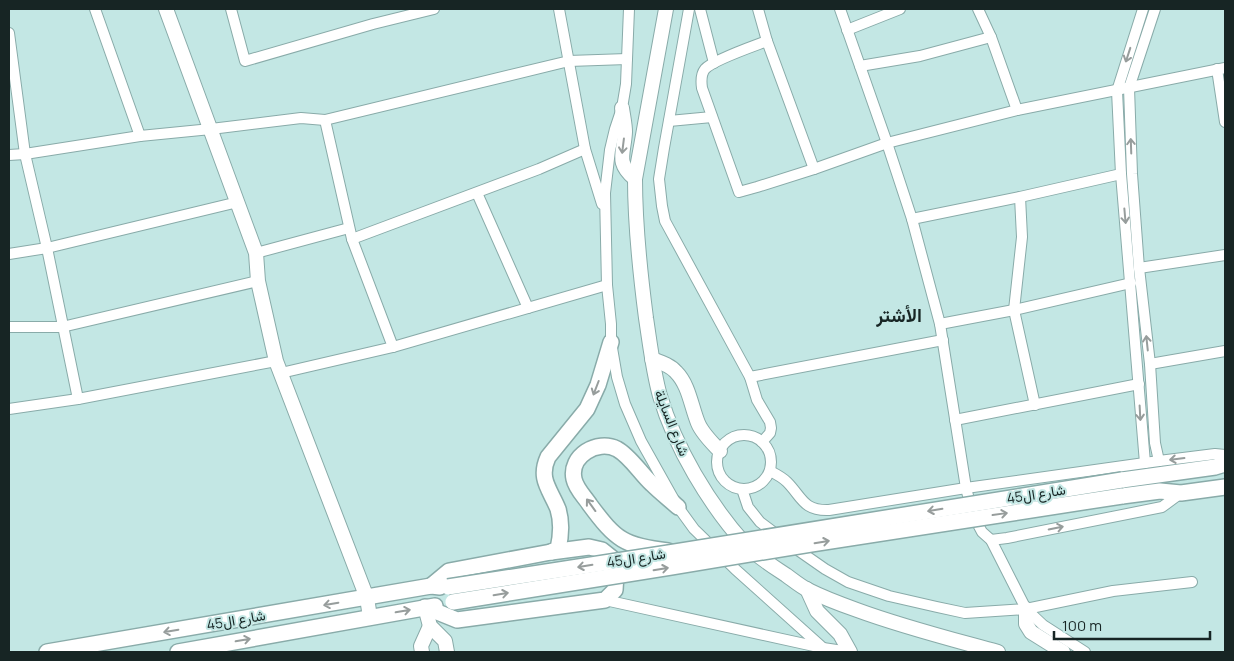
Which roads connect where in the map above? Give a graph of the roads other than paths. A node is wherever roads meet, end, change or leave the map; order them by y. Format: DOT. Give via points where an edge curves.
graph roads {
  1 [pos="95,9"];
  2 [pos="166,9"];
  3 [pos="231,9"];
  4 [pos="434,9"];
  5 [pos="559,9"];
  6 [pos="629,9"];
  7 [pos="666,9"];
  8 [pos="690,9"];
  9 [pos="700,9"];
  10 [pos="758,9"];
  11 [pos="840,9"];
  12 [pos="900,9"];
  13 [pos="978,9"];
  14 [pos="1143,9"];
  15 [pos="1155,9"];
  16 [pos="847,30"];
  17 [pos="9,33"];
  18 [pos="991,37"];
  19 [pos="767,41"];
  20 [pos="627,59"];
  21 [pos="569,61"];
  22 [pos="714,63"];
  23 [pos="860,66"];
  24 [pos="1221,68"];
  25 [pos="1129,88"];
  26 [pos="1117,91"];
  27 [pos="622,108"];
  28 [pos="1017,110"];
  29 [pos="712,117"];
  30 [pos="325,120"];
  31 [pos="669,121"];
  32 [pos="1225,122"];
  33 [pos="211,129"];
  34 [pos="140,136"];
  35 [pos="887,143"];
  36 [pos="585,149"];
  37 [pos="25,154"];
  38 [pos="9,155"];
  39 [pos="814,169"];
  40 [pos="1121,174"];
  41 [pos="635,179"];
  42 [pos="477,193"];
  43 [pos="1020,197"];
  44 [pos="238,202"];
  45 [pos="606,215"];
  46 [pos="912,219"];
  47 [pos="349,228"];
  48 [pos="352,239"];
  49 [pos="47,248"];
  50 [pos="256,253"];
  51 [pos="9,254"];
  52 [pos="1225,255"];
  53 [pos="1139,268"];
  54 [pos="258,281"];
  55 [pos="1131,283"];
  56 [pos="607,285"];
  57 [pos="528,308"];
  58 [pos="1014,310"];
  59 [pos="940,324"];
  60 [pos="9,326"];
  61 [pos="62,327"];
  62 [pos="943,340"];
  63 [pos="611,342"];
  64 [pos="393,347"];
  65 [pos="1225,351"];
  66 [pos="652,359"];
  67 [pos="1150,364"];
  68 [pos="278,367"];
  69 [pos="750,378"];
  70 [pos="1139,384"];
  71 [pos="78,399"];
  72 [pos="1035,404"];
  73 [pos="9,410"];
  74 [pos="955,420"];
  75 [pos="762,442"];
  76 [pos="720,451"];
  77 [pos="1225,455"];
  78 [pos="1159,461"];
  79 [pos="1145,463"];
  80 [pos="1225,464"];
  81 [pos="770,471"];
  82 [pos="1225,487"];
  83 [pos="966,488"];
  84 [pos="742,489"];
  85 [pos="1181,493"];
  86 [pos="678,507"];
  87 [pos="991,540"];
  88 [pos="551,552"];
  89 [pos="675,552"];
  90 [pos="1192,582"];
  91 [pos="431,586"];
  92 [pos="807,589"];
  93 [pos="367,598"];
  94 [pos="605,600"];
  95 [pos="425,608"];
  96 [pos="1026,610"];
  97 [pos="370,617"];
  98 [pos="430,626"];
  99 [pos="823,648"];
  100 [pos="47,652"];
  101 [pos="178,652"];
  102 [pos="422,652"];
  103 [pos="446,652"];
  104 [pos="850,652"];
  105 [pos="998,652"];
  106 [pos="1063,652"];
  107 [pos="1085,652"];
  1 -- 34 [label="street"];
  2 -- 33 [label="main road"];
  3 -- 4 [label="street" via="245,62"];
  5 -- 21 [label="street"];
  6 -- 20 [label="street"];
  7 -- 41 [label="main road, شارع السايلة"];
  8 -- 31 [label="street"];
  9 -- 22 [label="street"];
  10 -- 19 [label="street"];
  11 -- 16 [label="street"];
  12 -- 16 [label="street"];
  13 -- 18 [label="street"];
  14 -- 26 [label="street, one-way"];
  15 -- 25 [label="street"];
  16 -- 23 [label="street"];
  17 -- 37 [label="street"];
  18 -- 23 [label="street" via="920,56"];
  18 -- 28 [label="street"];
  19 -- 22 [label="street"];
  19 -- 39 [label="street"];
  20 -- 21 [label="street"];
  20 -- 27 [label="street"];
  21 -- 30 [label="street"];
  21 -- 36 [label="street"];
  22 -- 29 [label="street" via="705,69 701,79"];
  23 -- 35 [label="street"];
  24 -- 25 [label="street"];
  24 -- 32 [label="street"];
  25 -- 26 [label="street"];
  53 -- 25 [label="street, one-way"];
  26 -- 28 [label="street"];
  26 -- 40 [label="street"];
  27 -- 41 [label="main road, one-way" via="625,124 622,160 627,172"];
  27 -- 45 [label="street" via="609,157"];
  28 -- 35 [label="street"];
  29 -- 31 [label="street"];
  29 -- 39 [label="street" via="739,192"];
  30 -- 33 [label="street" via="301,118"];
  30 -- 47 [label="street"];
  31 -- 69 [label="street" via="659,179 665,221"];
  33 -- 34 [label="street"];
  33 -- 44 [label="main road"];
  34 -- 37 [label="street"];
  35 -- 39 [label="street"];
  35 -- 46 [label="street"];
  36 -- 42 [label="street"];
  36 -- 45 [label="street"];
  37 -- 38 [label="street"];
  37 -- 49 [label="street"];
  40 -- 43 [label="street"];
  40 -- 55 [label="street, one-way"];
  41 -- 66 [label="main road, شارع السايلة" via="641,284"];
  42 -- 48 [label="street"];
  42 -- 57 [label="street"];
  43 -- 46 [label="street"];
  43 -- 58 [label="street" via="1022,237"];
  44 -- 49 [label="street"];
  44 -- 50 [label="main road"];
  45 -- 56 [label="street"];
  46 -- 59 [label="street"];
  47 -- 48 [label="street"];
  47 -- 50 [label="street"];
  48 -- 64 [label="street"];
  49 -- 51 [label="street"];
  49 -- 61 [label="street"];
  50 -- 54 [label="main road"];
  52 -- 53 [label="street"];
  67 -- 53 [label="street, one-way"];
  54 -- 61 [label="street"];
  54 -- 68 [label="main road"];
  55 -- 58 [label="street"];
  55 -- 70 [label="street"];
  56 -- 57 [label="street"];
  56 -- 63 [label="street"];
  57 -- 64 [label="street"];
  58 -- 59 [label="street"];
  58 -- 72 [label="street"];
  59 -- 62 [label="street"];
  60 -- 61 [label="street"];
  61 -- 71 [label="street"];
  62 -- 69 [label="street"];
  62 -- 74 [label="street"];
  63 -- 86 [label="street" via="625,404 641,441"];
  63 -- 88 [label="main road, one-way" via="587,409 545,463 546,483 558,510 561,530 558,548"];
  64 -- 68 [label="street"];
  65 -- 67 [label="street"];
  66 -- 76 [label="main road" via="670,367 681,378 698,424"];
  66 -- 92 [label="main road, شارع السايلة" via="667,416 700,483 744,543 764,561"];
  67 -- 78 [label="street"];
  68 -- 71 [label="street"];
  68 -- 93 [label="main road"];
  69 -- 75 [label="street" via="772,428"];
  70 -- 72 [label="street"];
  70 -- 79 [label="street, one-way"];
  71 -- 73 [label="street"];
  72 -- 74 [label="street"];
  74 -- 83 [label="street"];
  75 -- 76 [label="street" via="739,436 731,439"];
  75 -- 81 [label="street" via="770,456"];
  76 -- 84 [label="street" via="718,465 723,479"];
  77 -- 78 [label="street, one-way"];
  78 -- 79 [label="street"];
  79 -- 83 [label="street"];
  80 -- 89 [label="main road, شارع ال45, one-way, bridge"];
  81 -- 83 [label="street" via="787,482 811,508 820,510"];
  81 -- 84 [label="street" via="762,482"];
  82 -- 85 [label="main road, شارع ال45"];
  83 -- 87 [label="street" via="973,515 982,532"];
  84 -- 96 [label="street" via="748,507 760,522 818,565 848,582 937,608 965,612"];
  87 -- 85 [label="street, one-way" via="1162,507"];
  95 -- 85 [label="main road, شارع ال45, one-way, bridge" via="1122,496 1160,491"];
  89 -- 86 [label="main road, one-way" via="633,545 613,533 576,486 576,464 590,449 612,447 625,454"];
  86 -- 99 [label="street" via="704,539"];
  87 -- 96 [label="street"];
  88 -- 91 [label="main road" via="450,571"];
  88 -- 94 [label="main road" via="589,547 602,550 612,558 615,590"];
  89 -- 91 [label="main road, شارع ال45, one-way, bridge" via="448,587"];
  90 -- 96 [label="street" via="1113,591"];
  91 -- 93 [label="main road, شارع ال45"];
  92 -- 104 [label="main road" via="817,611 840,634"];
  92 -- 105 [label="main road, شارع السايلة" via="886,620"];
  93 -- 97 [label="main road"];
  93 -- 100 [label="main road, شارع ال45, one-way"];
  94 -- 95 [label="main road" via="456,620"];
  94 -- 99 [label="street"];
  97 -- 95 [label="main road, شارع ال45, one-way"];
  95 -- 98 [label="main road"];
  96 -- 106 [label="main road" via="1026,624 1031,632"];
  96 -- 107 [label="street"];
  101 -- 97 [label="main road, شارع ال45, one-way"];
  98 -- 102 [label="main road" via="421,646"];
  98 -- 103 [label="main road" via="445,641"];
  99 -- 104 [label="street"];
}
